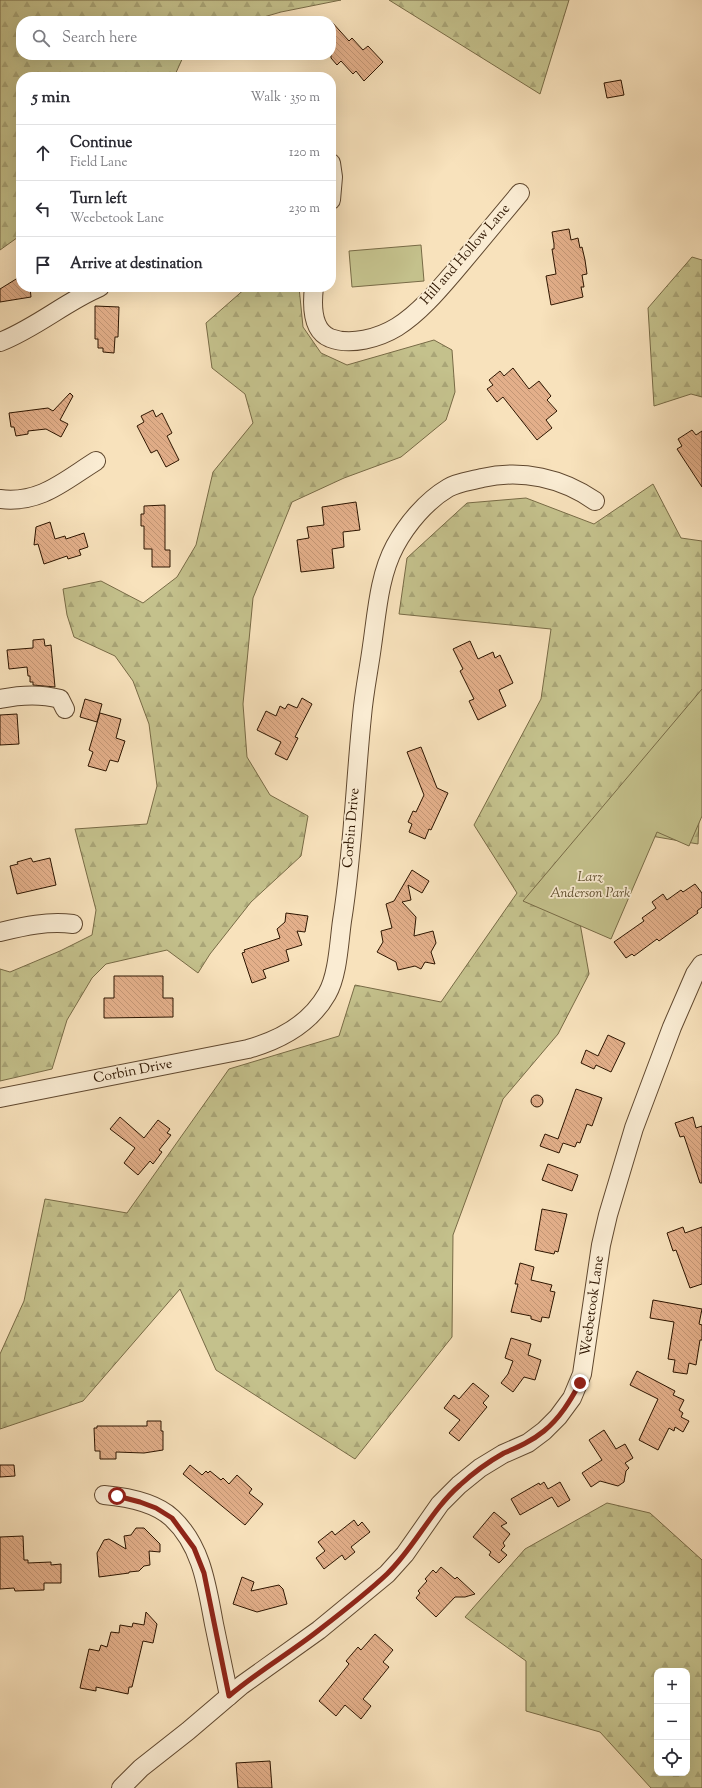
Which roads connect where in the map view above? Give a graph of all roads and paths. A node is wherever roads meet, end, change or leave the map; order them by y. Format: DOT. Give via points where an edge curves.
graph roads {
  1 [pos="520,193"];
  2 [pos="90,292"];
  3 [pos="314,292"];
  4 [pos="0,342"];
  5 [pos="96,461"];
  6 [pos="0,499"];
  7 [pos="595,500"];
  8 [pos="0,698"];
  9 [pos="65,709"];
  10 [pos="73,924"];
  11 [pos="0,932"];
  12 [pos="702,964"];
  13 [pos="0,1098"];
  14 [pos="104,1496"];
  15 [pos="229,1696"];
  16 [pos="121,1788"];
  1 -- 3 [label="street, Hill and Hollow Lane" via="432,298 398,326 380,335 349,341 336,340 322,333 312,310"];
  2 -- 4 [label="street" via="61,307 40,323"];
  5 -- 6 [label="street" via="48,492 32,497"];
  7 -- 13 [label="street, Corbin Drive" via="551,478 512,475 486,477 448,488 427,504 409,524 395,546 382,583 362,714 346,894 334,971 328,993 316,1009 286,1035 267,1044"];
  8 -- 9 [label="street" via="52,697 60,699"];
  10 -- 11 [label="street" via="37,923"];
  12 -- 15 [label="street, Weebetook Lane" via="695,974 672,1027 631,1135 606,1222 594,1285 585,1363 580,1383 572,1398 544,1431 528,1443 480,1468 459,1485 440,1504 405,1554 387,1574 319,1630"];
  14 -- 15 [label="street" via="117,1496 156,1508 172,1518 190,1542 204,1573"];
  15 -- 16 [label="street, Weebetook Lane" via="141,1768"];
}
